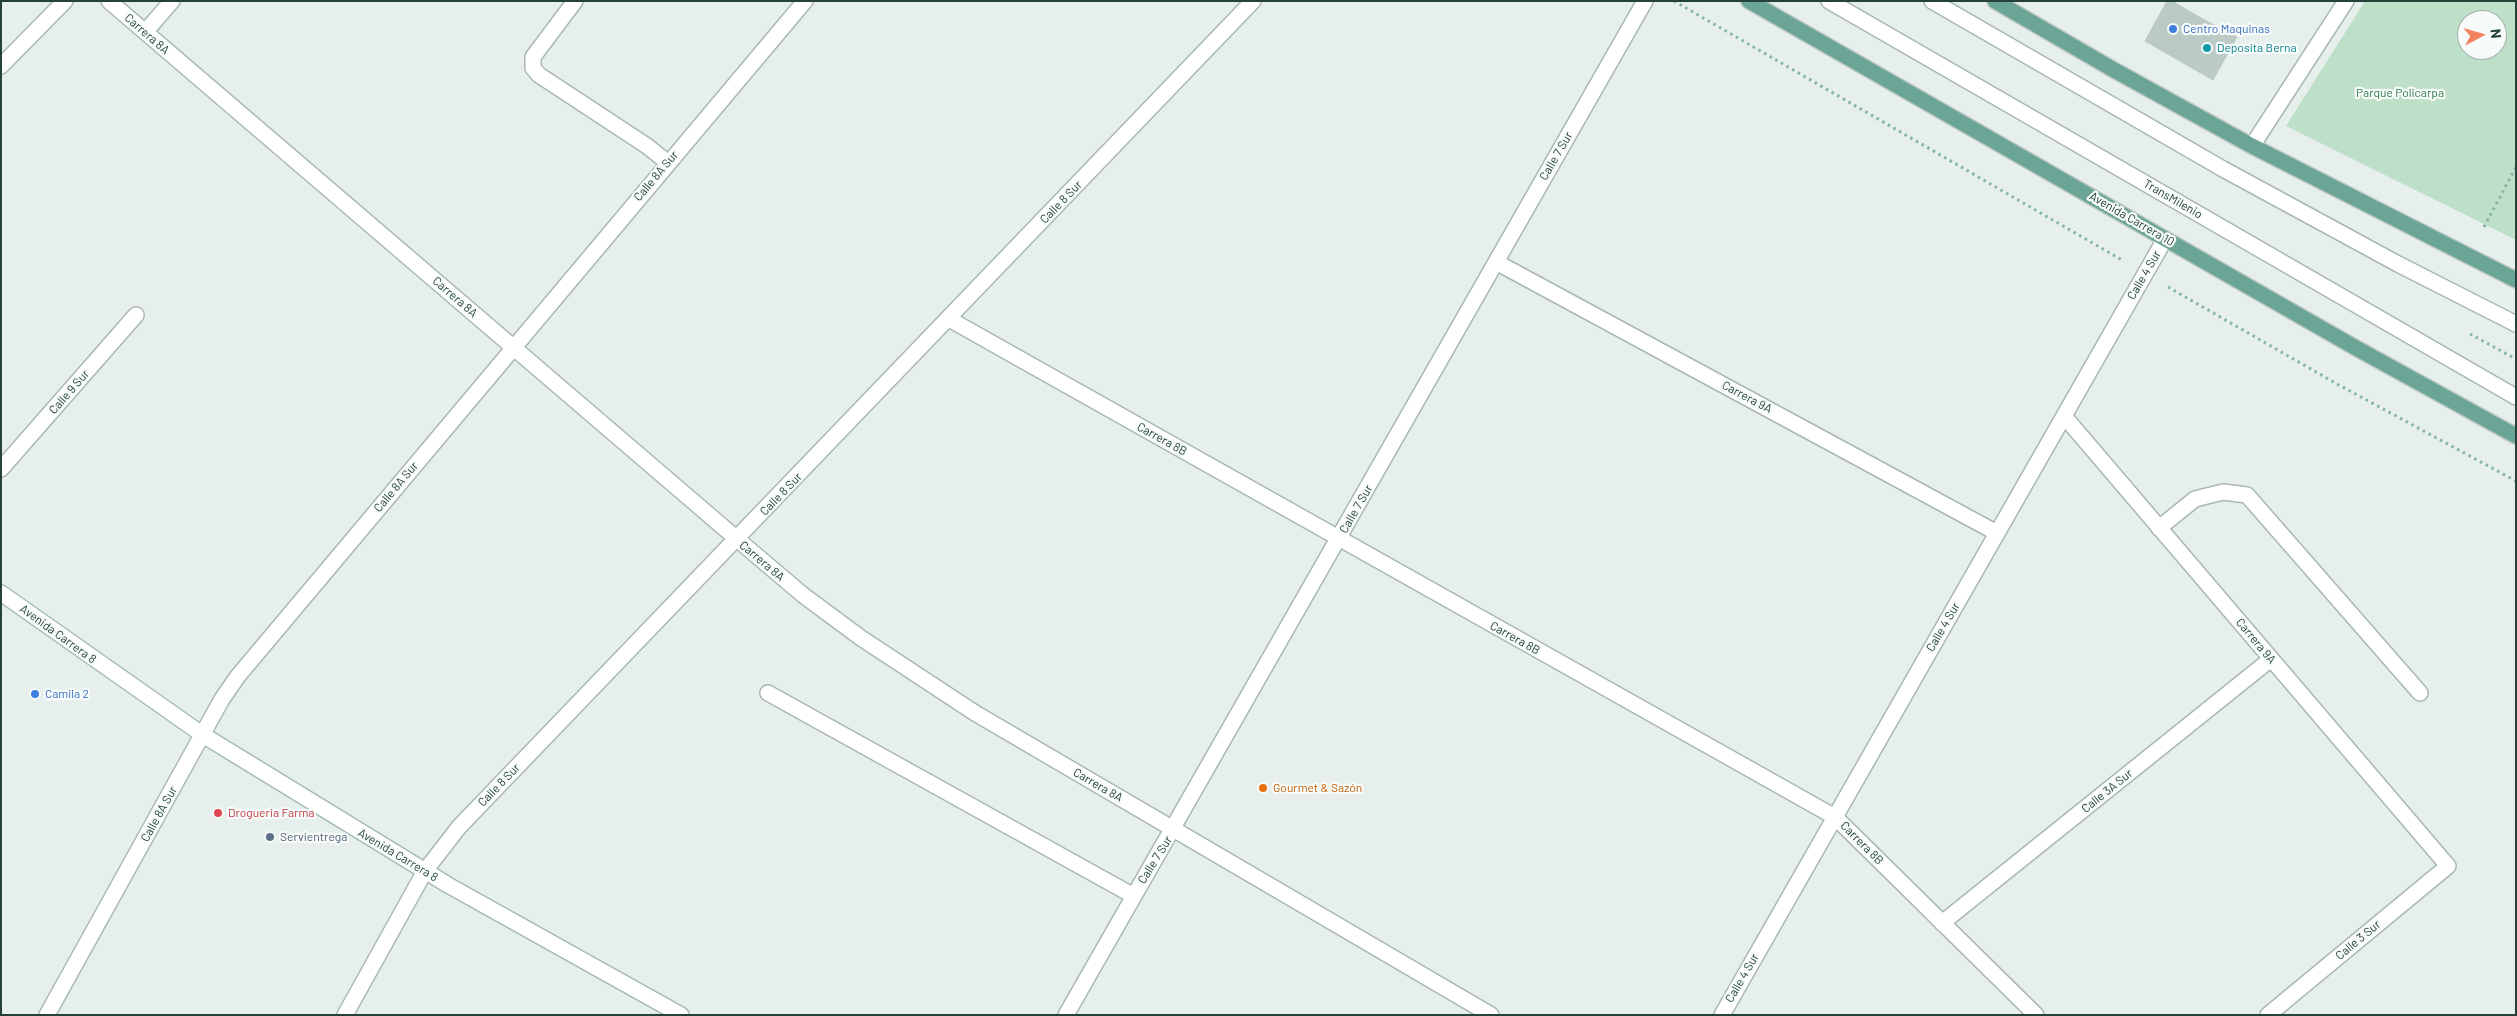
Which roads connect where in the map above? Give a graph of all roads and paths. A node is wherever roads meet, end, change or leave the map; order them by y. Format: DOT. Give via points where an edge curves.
graph roads {
  1 [pos="65,1"];
  2 [pos="109,1"];
  3 [pos="172,1"];
  4 [pos="575,1"];
  5 [pos="805,1"];
  6 [pos="1253,1"];
  7 [pos="1645,1"];
  8 [pos="1674,1"];
  9 [pos="1749,1"];
  10 [pos="1829,1"];
  11 [pos="1932,1"];
  12 [pos="1995,1"];
  13 [pos="2346,1"];
  14 [pos="145,32"];
  15 [pos="1,66"];
  16 [pos="2252,146"];
  17 [pos="667,162"];
  18 [pos="2516,167"];
  19 [pos="2484,227"];
  20 [pos="2165,239"];
  21 [pos="1496,262"];
  22 [pos="2145,274"];
  23 [pos="2516,280"];
  24 [pos="136,315"];
  25 [pos="949,319"];
  26 [pos="2516,324"];
  27 [pos="513,347"];
  28 [pos="2516,397"];
  29 [pos="2064,416"];
  30 [pos="2516,436"];
  31 [pos="1,469"];
  32 [pos="2516,481"];
  33 [pos="2159,528"];
  34 [pos="1997,532"];
  35 [pos="1339,539"];
  36 [pos="737,540"];
  37 [pos="1,593"];
  38 [pos="2271,659"];
  39 [pos="768,693"];
  40 [pos="2420,693"];
  41 [pos="203,735"];
  42 [pos="1835,817"];
  43 [pos="1174,829"];
  44 [pos="2448,866"];
  45 [pos="425,871"];
  46 [pos="1132,895"];
  47 [pos="1942,923"];
  48 [pos="47,1015"];
  49 [pos="345,1015"];
  50 [pos="681,1015"];
  51 [pos="1066,1015"];
  52 [pos="1491,1015"];
  53 [pos="1722,1015"];
  54 [pos="2036,1015"];
  55 [pos="2268,1015"];
  1 -- 15 [label="street"];
  2 -- 14 [label="street, Carrera 8A"];
  3 -- 14 [label="street"];
  4 -- 17 [label="street" via="533,57 533,68"];
  5 -- 17 [label="street, Calle 8A Sur"];
  6 -- 25 [label="street, Calle 8 Sur"];
  7 -- 21 [label="street, Calle 7 Sur"];
  8 -- 22 [label="path"];
  9 -- 20 [label="main road, Avenida Carrera 10"];
  10 -- 28 [label="street, TransMilenio"];
  11 -- 26 [label="street" via="2232,174"];
  12 -- 16 [label="main road"];
  13 -- 16 [label="street"];
  14 -- 27 [label="street, Carrera 8A"];
  16 -- 23 [label="main road"];
  17 -- 27 [label="street, Calle 8A Sur"];
  18 -- 19 [label="path"];
  20 -- 22 [label="street, Calle 4 Sur"];
  20 -- 30 [label="main road, Avenida Carrera 10"];
  21 -- 34 [label="street, Carrera 9A"];
  21 -- 35 [label="street, Calle 7 Sur"];
  22 -- 29 [label="street, Calle 4 Sur"];
  22 -- 32 [label="path" via="2337,384"];
  24 -- 31 [label="street, Calle 9 Sur"];
  25 -- 35 [label="street, Carrera 8B"];
  25 -- 36 [label="street, Calle 8 Sur"];
  27 -- 36 [label="street, Carrera 8A"];
  27 -- 41 [label="street, Calle 8A Sur" via="238,676"];
  29 -- 33 [label="street, Carrera 9A"];
  29 -- 34 [label="street, Calle 4 Sur"];
  33 -- 38 [label="street, Carrera 9A"];
  33 -- 40 [label="street" via="2195,499 2223,492 2247,495"];
  34 -- 42 [label="street, Calle 4 Sur"];
  35 -- 42 [label="street, Carrera 8B"];
  35 -- 43 [label="street, Calle 7 Sur"];
  36 -- 43 [label="street, Carrera 8A" via="861,638 975,714"];
  36 -- 45 [label="street, Calle 8 Sur" via="459,827"];
  37 -- 41 [label="street, Avenida Carrera 8"];
  38 -- 44 [label="street, Carrera 9A"];
  38 -- 47 [label="street, Calle 3A Sur"];
  39 -- 46 [label="street"];
  41 -- 45 [label="street, Avenida Carrera 8"];
  41 -- 48 [label="street, Calle 8A Sur"];
  42 -- 47 [label="street, Carrera 8B"];
  42 -- 53 [label="street, Calle 4 Sur"];
  43 -- 46 [label="street, Calle 7 Sur"];
  43 -- 52 [label="street, Carrera 8A"];
  44 -- 55 [label="street, Calle 3 Sur"];
  45 -- 49 [label="street, Calle 8 Sur"];
  45 -- 50 [label="street, Avenida Carrera 8"];
  46 -- 51 [label="street, Calle 7 Sur"];
  47 -- 54 [label="street, Carrera 8B"];
}
